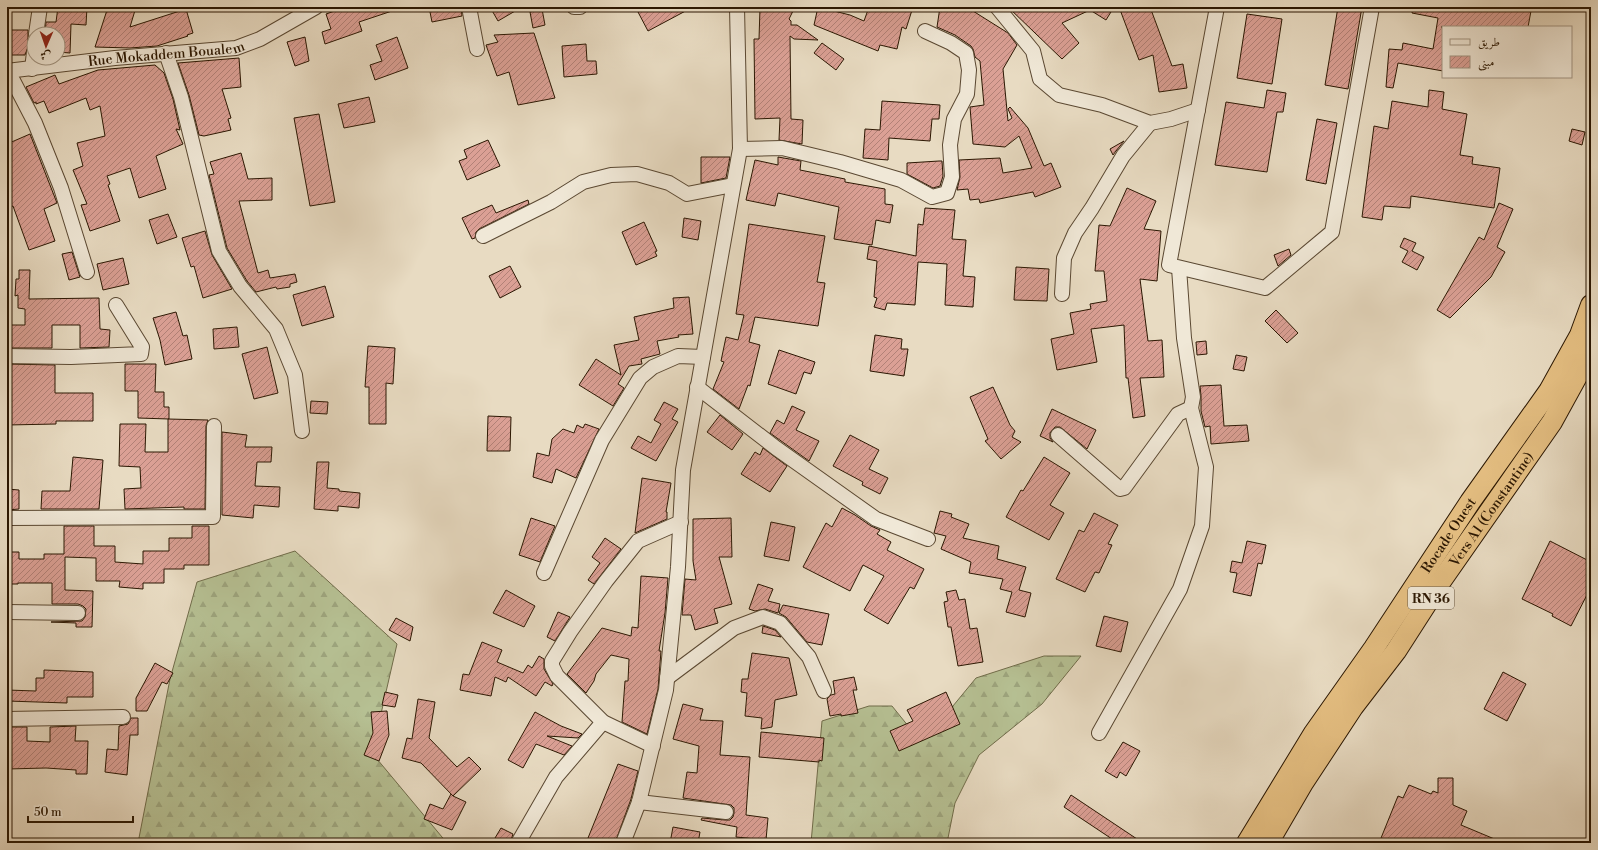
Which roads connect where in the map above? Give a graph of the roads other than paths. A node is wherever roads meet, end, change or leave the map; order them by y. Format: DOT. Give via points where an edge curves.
graph roads {
  1 [pos="40,7"];
  2 [pos="316,7"];
  3 [pos="469,7"];
  4 [pos="574,7"];
  5 [pos="580,7"];
  6 [pos="737,7"];
  7 [pos="997,7"];
  8 [pos="1217,7"];
  9 [pos="1372,7"];
  10 [pos="37,26"];
  11 [pos="925,31"];
  12 [pos="476,49"];
  13 [pos="166,53"];
  14 [pos="32,66"];
  15 [pos="32,69"];
  16 [pos="7,71"];
  17 [pos="1198,110"];
  18 [pos="1150,123"];
  19 [pos="740,149"];
  20 [pos="733,185"];
  21 [pos="483,236"];
  22 [pos="1179,268"];
  23 [pos="87,272"];
  24 [pos="1062,294"];
  25 [pos="116,305"];
  26 [pos="1591,305"];
  27 [pos="1591,351"];
  28 [pos="7,356"];
  29 [pos="703,357"];
  30 [pos="697,387"];
  31 [pos="1192,408"];
  32 [pos="214,426"];
  33 [pos="302,431"];
  34 [pos="1058,435"];
  35 [pos="7,518"];
  36 [pos="681,522"];
  37 [pos="928,539"];
  38 [pos="544,573"];
  39 [pos="7,612"];
  40 [pos="78,613"];
  41 [pos="667,678"];
  42 [pos="824,691"];
  43 [pos="123,718"];
  44 [pos="7,719"];
  45 [pos="603,722"];
  46 [pos="1099,733"];
  47 [pos="653,746"];
  48 [pos="639,802"];
  49 [pos="726,812"];
  50 [pos="518,843"];
  51 [pos="623,843"];
  52 [pos="1247,843"];
  53 [pos="1268,843"];
  1 -- 10 [label="street"];
  2 -- 13 [label="street, Rue Mokaddem Boualem" via="260,40 236,48"];
  3 -- 12 [label="street"];
  4 -- 5 [label="street"];
  6 -- 19 [label="street"];
  7 -- 18 [label="street" via="1033,51 1040,79 1059,96 1102,105"];
  8 -- 17 [label="street"];
  9 -- 22 [label="street" via="1332,232 1265,288"];
  11 -- 19 [label="street" via="966,53 969,70 967,94 954,119 950,145 952,177 947,193 932,197 901,180 782,148"];
  13 -- 15 [label="street, Rue Mokaddem Boualem"];
  13 -- 33 [label="street" via="181,97 219,251 240,286 276,329 295,375"];
  14 -- 15 [label="street"];
  15 -- 16 [label="street, Rue Mokaddem Boualem"];
  16 -- 23 [label="street" via="35,123 61,188"];
  17 -- 18 [label="street"];
  17 -- 22 [label="street" via="1169,265"];
  18 -- 24 [label="street" via="1123,156 1075,233 1064,258"];
  19 -- 20 [label="street"];
  20 -- 21 [label="street" via="687,194 669,183 637,174 611,175 584,182"];
  20 -- 29 [label="street"];
  22 -- 31 [label="street" via="1184,338 1193,397"];
  25 -- 28 [label="street" via="142,347 141,354"];
  26 -- 52 [label="highway, Rocade Ouest" via="1580,335 1549,391 1470,502 1374,648 1314,733"];
  27 -- 53 [label="highway, Vers A1 (Constantine) / RN 36" via="1552,422 1396,651 1353,707 1303,783"];
  29 -- 30 [label="street"];
  29 -- 38 [label="street" via="678,356 653,368 640,378 602,440"];
  30 -- 36 [label="street" via="683,470"];
  30 -- 37 [label="street" via="776,448 876,519"];
  31 -- 34 [label="street" via="1178,414 1120,490"];
  31 -- 46 [label="street" via="1206,467 1202,526 1180,589"];
  32 -- 35 [label="street" via="213,517"];
  36 -- 41 [label="street"];
  36 -- 45 [label="street" via="638,541 606,581 552,661 557,676"];
  39 -- 40 [label="street"];
  41 -- 42 [label="street" via="734,628 763,617 780,624 809,657"];
  41 -- 47 [label="street"];
  43 -- 44 [label="street"];
  45 -- 47 [label="street"];
  45 -- 50 [label="street" via="556,777"];
  47 -- 48 [label="street"];
  48 -- 49 [label="street"];
  48 -- 51 [label="street"];
}
